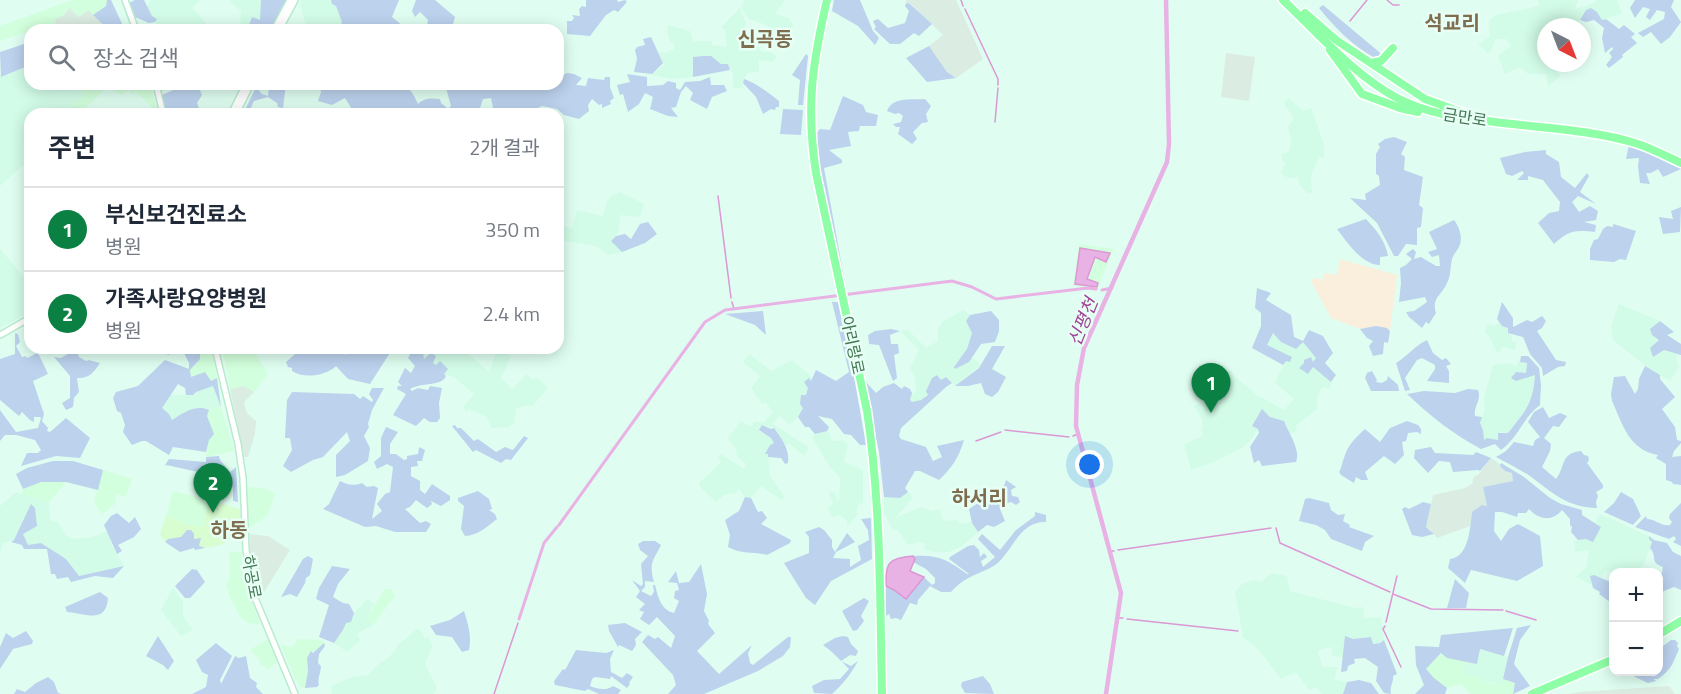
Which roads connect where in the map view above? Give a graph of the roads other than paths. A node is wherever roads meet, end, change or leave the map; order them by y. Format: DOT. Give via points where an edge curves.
graph roads {
  1 [pos="125,0"];
  2 [pos="290,0"];
  3 [pos="295,0"];
  4 [pos="825,0"];
  5 [pos="1283,0"];
  6 [pos="1290,0"];
  7 [pos="1303,15"];
  8 [pos="134,24"];
  9 [pos="280,24"];
  10 [pos="281,24"];
  11 [pos="1371,63"];
  12 [pos="1386,74"];
  13 [pos="157,90"];
  14 [pos="245,90"];
  15 [pos="246,90"];
  16 [pos="162,108"];
  17 [pos="233,108"];
  18 [pos="239,108"];
  19 [pos="1464,116"];
  20 [pos="1681,161"];
  21 [pos="24,319"];
  22 [pos="0,333"];
  23 [pos="216,354"];
  24 [pos="1681,621"];
  25 [pos="1681,627"];
  26 [pos="1664,633"];
  27 [pos="1609,661"];
  28 [pos="1609,666"];
  29 [pos="295,694"];
  30 [pos="881,694"];
  31 [pos="1532,694"];
  32 [pos="1544,694"];
  1 -- 8 [label="main road"];
  2 -- 9 [label="main road"];
  3 -- 10 [label="main road"];
  4 -- 30 [label="highway, 아리랑로" via="813,44 806,114 811,159 867,411 874,464"];
  5 -- 7 [label="highway, 금만로"];
  6 -- 7 [label="highway, 금만로"];
  7 -- 11 [label="highway"];
  7 -- 19 [label="highway, 금만로" via="1377,85 1414,106"];
  7 -- 19 [label="highway" via="1362,94 1400,108"];
  11 -- 12 [label="highway"];
  11 -- 12 [label="highway" via="1380,61 1393,48 1385,66"];
  12 -- 19 [label="highway" via="1425,99"];
  13 -- 16 [label="main road"];
  14 -- 17 [label="main road"];
  15 -- 18 [label="main road"];
  19 -- 20 [label="highway, 금만로" via="1616,139"];
  21 -- 22 [label="main road"];
  23 -- 29 [label="main road, 하공로" via="238,444 246,550 255,598"];
  24 -- 26 [label="highway"];
  25 -- 26 [label="highway"];
  27 -- 31 [label="highway"];
  28 -- 32 [label="highway"];
}
